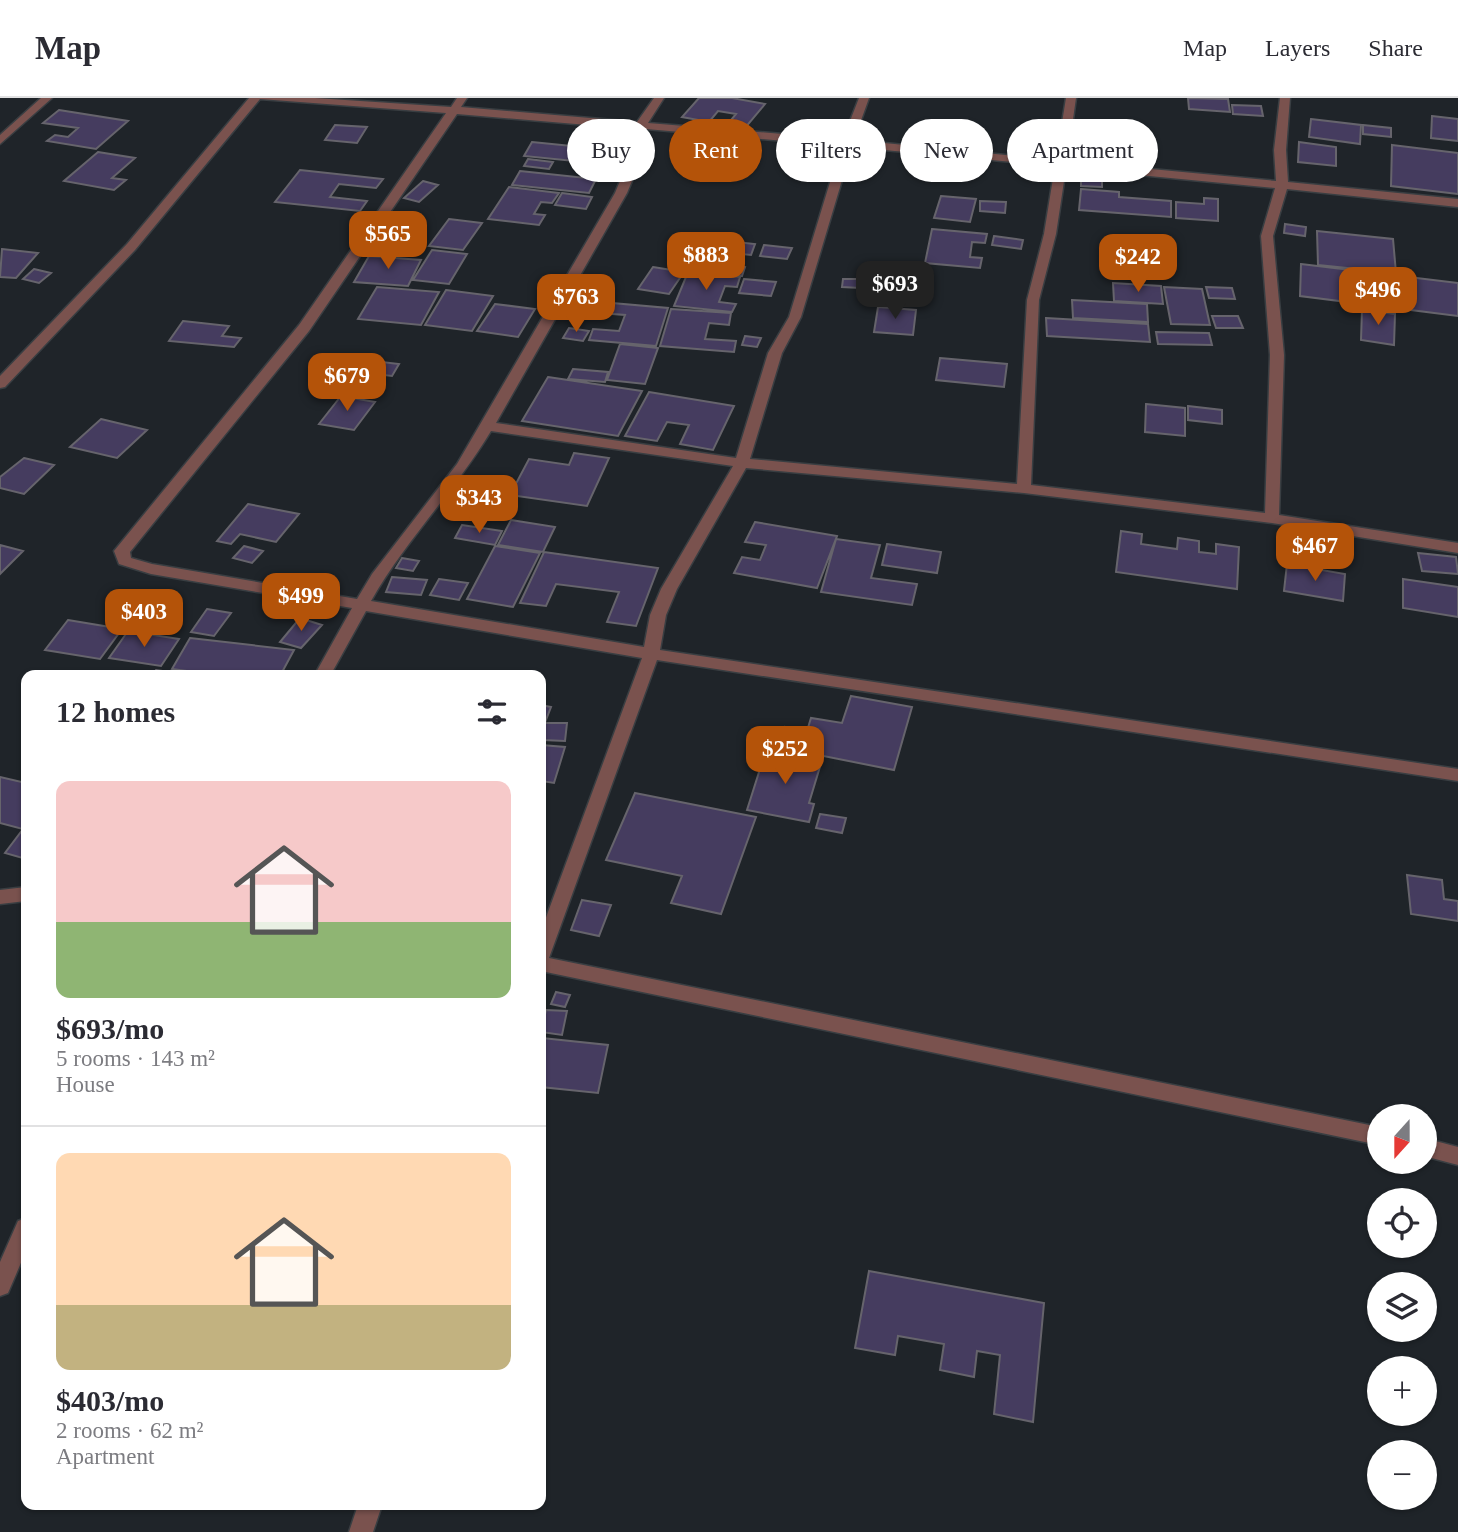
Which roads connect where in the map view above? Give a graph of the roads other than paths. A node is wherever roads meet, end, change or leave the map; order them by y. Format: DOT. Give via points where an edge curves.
graph roads {
  1 [pos="47,98"];
  2 [pos="255,98"];
  3 [pos="264,98"];
  4 [pos="659,98"];
  5 [pos="864,98"];
  6 [pos="1071,98"];
  7 [pos="1285,98"];
  8 [pos="457,104"];
  9 [pos="582,119"];
  10 [pos="645,119"];
  11 [pos="856,119"];
  12 [pos="1068,119"];
  13 [pos="655,127"];
  14 [pos="776,137"];
  15 [pos="0,141"];
  16 [pos="886,147"];
  17 [pos="1007,160"];
  18 [pos="1158,174"];
  19 [pos="625,182"];
  20 [pos="835,182"];
  21 [pos="1058,182"];
  22 [pos="1282,185"];
  23 [pos="1458,203"];
  24 [pos="0,384"];
  25 [pos="487,426"];
  26 [pos="742,463"];
  27 [pos="1024,489"];
  28 [pos="1272,518"];
  29 [pos="1458,548"];
  30 [pos="363,606"];
  31 [pos="651,654"];
  32 [pos="326,670"];
  33 [pos="1458,775"];
  34 [pos="21,895"];
  35 [pos="0,897"];
  36 [pos="546,942"];
  37 [pos="546,965"];
  38 [pos="1367,1134"];
  39 [pos="1437,1150"];
  40 [pos="1458,1156"];
  41 [pos="21,1239"];
  42 [pos="0,1286"];
  43 [pos="368,1510"];
  44 [pos="361,1532"];
  1 -- 15 [label="street"];
  2 -- 24 [label="street" via="131,247"];
  3 -- 8 [label="street"];
  4 -- 10 [label="street"];
  5 -- 11 [label="street"];
  6 -- 12 [label="street"];
  7 -- 22 [label="street"];
  8 -- 9 [label="street"];
  8 -- 30 [label="street" via="304,328 122,551 124,561 151,569"];
  13 -- 14 [label="street"];
  16 -- 17 [label="street"];
  18 -- 22 [label="street"];
  19 -- 25 [label="street"];
  20 -- 26 [label="street"];
  21 -- 27 [label="street" via="1033,300"];
  22 -- 23 [label="street"];
  22 -- 28 [label="street" via="1267,236 1277,355"];
  25 -- 26 [label="street"];
  25 -- 30 [label="street" via="463,466 377,577"];
  26 -- 27 [label="street"];
  26 -- 31 [label="street" via="670,589 658,615"];
  27 -- 28 [label="street"];
  28 -- 29 [label="street"];
  30 -- 31 [label="street"];
  30 -- 32 [label="street"];
  31 -- 33 [label="street"];
  31 -- 36 [label="street"];
  34 -- 35 [label="street"];
  37 -- 38 [label="street"];
  39 -- 40 [label="street"];
  41 -- 42 [label="street"];
  43 -- 44 [label="street"];
}
